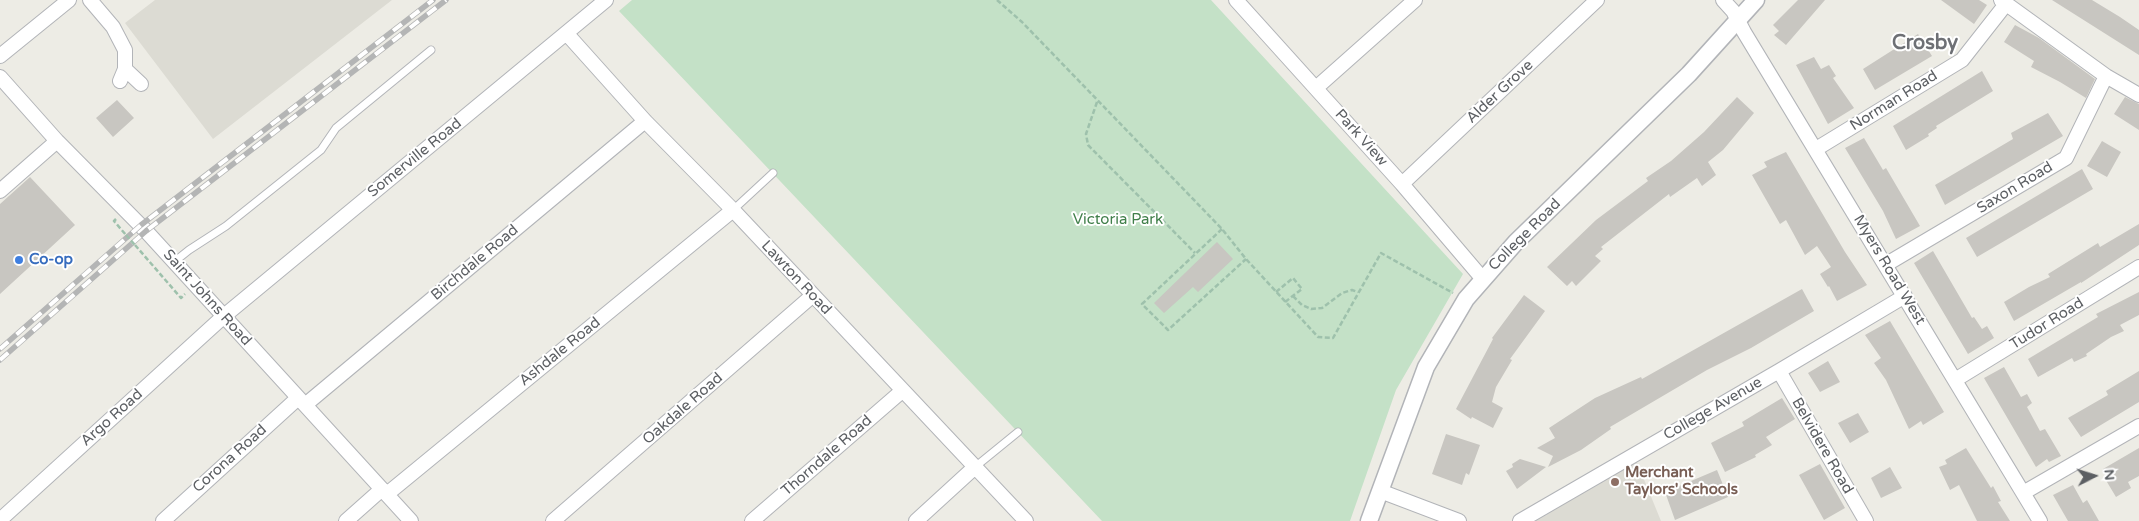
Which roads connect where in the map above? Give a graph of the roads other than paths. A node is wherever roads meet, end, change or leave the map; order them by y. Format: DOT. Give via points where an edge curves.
graph roads {
  1 [pos="68,0"];
  2 [pos="90,0"];
  3 [pos="606,0"];
  4 [pos="1236,0"];
  5 [pos="1415,0"];
  6 [pos="1597,0"];
  7 [pos="1724,0"];
  8 [pos="1756,0"];
  9 [pos="2004,2"];
  10 [pos="1738,20"];
  11 [pos="566,34"];
  12 [pos="431,50"];
  13 [pos="0,56"];
  14 [pos="2106,76"];
  15 [pos="0,77"];
  16 [pos="141,84"];
  17 [pos="1316,88"];
  18 [pos="2139,95"];
  19 [pos="645,121"];
  20 [pos="57,141"];
  21 [pos="1816,149"];
  22 [pos="773,173"];
  23 [pos="1402,184"];
  24 [pos="0,191"];
  25 [pos="733,210"];
  26 [pos="174,262"];
  27 [pos="1885,264"];
  28 [pos="2139,267"];
  29 [pos="1482,278"];
  30 [pos="812,296"];
  31 [pos="1905,296"];
  32 [pos="224,316"];
  33 [pos="1779,371"];
  34 [pos="1955,380"];
  35 [pos="902,391"];
  36 [pos="301,401"];
  37 [pos="2139,426"];
  38 [pos="1018,432"];
  39 [pos="975,467"];
  40 [pos="1380,491"];
  41 [pos="384,492"];
  42 [pos="2023,493"];
  43 [pos="0,520"];
  44 [pos="163,521"];
  45 [pos="346,521"];
  46 [pos="411,521"];
  47 [pos="554,521"];
  48 [pos="752,521"];
  49 [pos="916,521"];
  50 [pos="1026,521"];
  51 [pos="1369,521"];
  52 [pos="1460,521"];
  53 [pos="1520,521"];
  54 [pos="1866,521"];
  55 [pos="2040,521"];
  1 -- 13 [label="street"];
  2 -- 16 [label="street" via="113,27 125,50 122,75"];
  3 -- 11 [label="street, Somerville Road"];
  4 -- 17 [label="street, Park View"];
  5 -- 17 [label="street"];
  6 -- 23 [label="street, Alder Grove"];
  7 -- 10 [label="street, Myers Road West"];
  8 -- 10 [label="street, College Road"];
  9 -- 14 [label="street"];
  9 -- 21 [label="street, Norman Road" via="1962,60"];
  10 -- 21 [label="street, Myers Road West"];
  10 -- 29 [label="street, College Road" via="1689,74"];
  11 -- 19 [label="street, Lawton Road"];
  11 -- 32 [label="street, Somerville Road"];
  12 -- 26 [label="lane" via="336,128 321,150 226,226"];
  14 -- 18 [label="street"];
  14 -- 27 [label="street, Saxon Road" via="2066,158"];
  15 -- 20 [label="street, Saint Johns Road"];
  17 -- 23 [label="street, Park View"];
  19 -- 25 [label="street, Lawton Road"];
  19 -- 36 [label="street, Birchdale Road"];
  20 -- 24 [label="street"];
  20 -- 26 [label="street, Saint Johns Road"];
  21 -- 27 [label="street, Myers Road West"];
  22 -- 25 [label="lane"];
  23 -- 29 [label="street, Park View"];
  25 -- 30 [label="street, Lawton Road"];
  25 -- 41 [label="street, Ashdale Road"];
  26 -- 32 [label="street, Saint Johns Road"];
  27 -- 31 [label="street, Myers Road West"];
  28 -- 34 [label="street, Tudor Road"];
  29 -- 40 [label="street, College Road" via="1426,367"];
  30 -- 35 [label="street, Lawton Road"];
  30 -- 47 [label="street, Oakdale Road"];
  31 -- 33 [label="street, College Avenue"];
  31 -- 34 [label="street, Myers Road West"];
  32 -- 36 [label="street, Saint Johns Road"];
  32 -- 43 [label="street, Argo Road"];
  33 -- 53 [label="street, College Avenue"];
  33 -- 54 [label="street, Belvidere Road"];
  34 -- 42 [label="street, Myers Road West"];
  35 -- 39 [label="street, Lawton Road"];
  35 -- 48 [label="street, Thorndale Road"];
  36 -- 41 [label="street, Saint Johns Road"];
  36 -- 44 [label="street, Corona Road"];
  37 -- 42 [label="street"];
  38 -- 39 [label="lane"];
  39 -- 49 [label="street"];
  39 -- 50 [label="street, Lawton Road"];
  40 -- 51 [label="street, College Road"];
  40 -- 52 [label="street"];
  41 -- 45 [label="street, Ashdale Road"];
  41 -- 46 [label="street, Saint Johns Road"];
  42 -- 55 [label="street, Myers Road West"];
}
